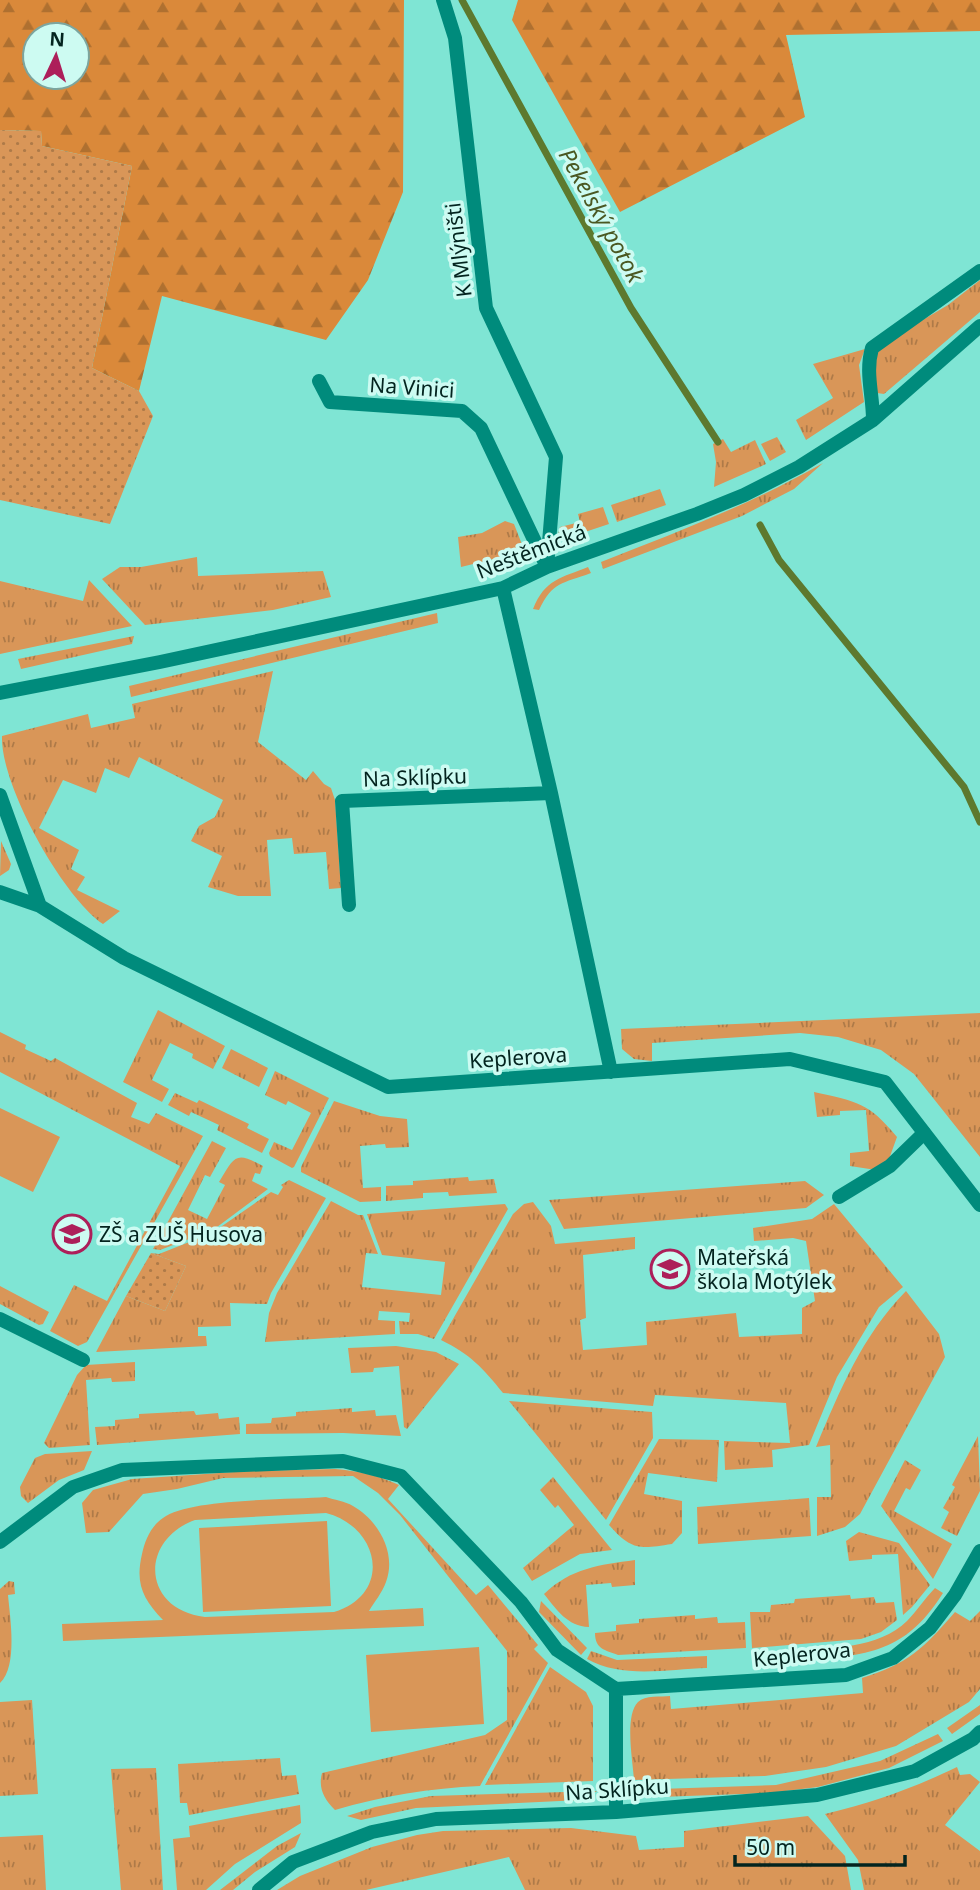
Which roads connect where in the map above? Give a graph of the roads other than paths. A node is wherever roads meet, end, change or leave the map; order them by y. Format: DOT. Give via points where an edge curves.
graph roads {
  1 [pos="443,0"];
  2 [pos="980,271"];
  3 [pos="980,326"];
  4 [pos="319,381"];
  5 [pos="873,420"];
  6 [pos="547,567"];
  7 [pos="503,588"];
  8 [pos="0,693"];
  9 [pos="551,793"];
  10 [pos="0,795"];
  11 [pos="0,892"];
  12 [pos="349,905"];
  13 [pos="40,906"];
  14 [pos="611,1072"];
  15 [pos="924,1133"];
  16 [pos="839,1197"];
  17 [pos="980,1205"];
  18 [pos="0,1319"];
  19 [pos="83,1360"];
  20 [pos="0,1542"];
  21 [pos="980,1551"];
  22 [pos="616,1689"];
  23 [pos="980,1732"];
  24 [pos="616,1812"];
  25 [pos="259,1890"];
  1 -- 6 [label="street, K Mlýništi" via="455,38 486,308 555,457"];
  2 -- 5 [label="street" via="872,348 867,366"];
  3 -- 5 [label="street, Neštěmická"];
  4 -- 6 [label="street, Na Vinici" via="330,402 462,411 481,428"];
  5 -- 6 [label="street, Neštěmická" via="744,495"];
  6 -- 7 [label="street, Neštěmická"];
  7 -- 8 [label="street, Neštěmická"];
  7 -- 9 [label="street"];
  9 -- 12 [label="street, Na Sklípku" via="342,801"];
  9 -- 14 [label="street"];
  10 -- 13 [label="street"];
  11 -- 13 [label="street, Keplerova"];
  13 -- 14 [label="street, Keplerova" via="124,958 388,1087"];
  14 -- 15 [label="street, Keplerova" via="790,1059 885,1082"];
  15 -- 16 [label="street" via="890,1167"];
  15 -- 17 [label="street, Keplerova"];
  18 -- 19 [label="street"];
  20 -- 22 [label="street" via="72,1487 122,1470 343,1461 401,1476 521,1602 557,1650"];
  21 -- 22 [label="street, Keplerova" via="930,1628 893,1658 846,1675"];
  22 -- 24 [label="street"];
  23 -- 24 [label="street, Na Sklípku" via="915,1771 817,1795"];
  24 -- 25 [label="street, Na Sklípku" via="436,1819 372,1832 293,1862"];
}
